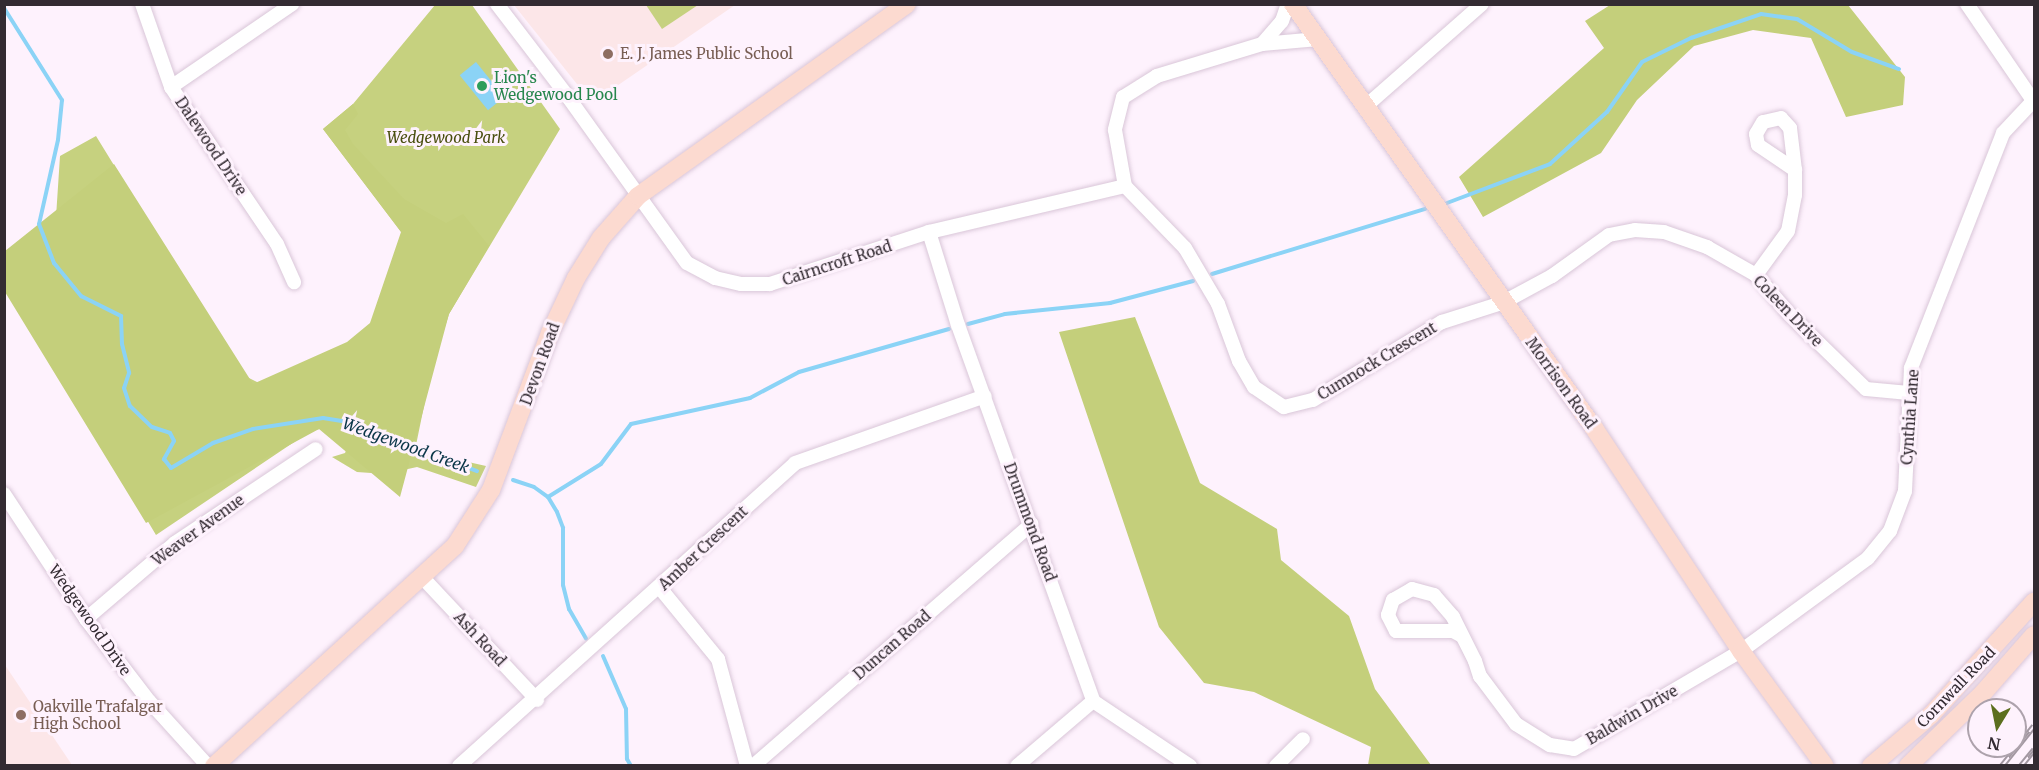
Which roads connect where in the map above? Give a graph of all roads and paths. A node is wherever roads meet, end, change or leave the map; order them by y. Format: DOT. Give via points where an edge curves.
graph roads {
  1 [pos="142,4"];
  2 [pos="292,4"];
  3 [pos="496,4"];
  4 [pos="907,4"];
  5 [pos="1288,4"];
  6 [pos="1293,4"];
  7 [pos="1482,4"];
  8 [pos="1967,4"];
  9 [pos="1318,39"];
  10 [pos="1262,44"];
  11 [pos="171,87"];
  12 [pos="2034,101"];
  13 [pos="1366,106"];
  14 [pos="1795,170"];
  15 [pos="1125,186"];
  16 [pos="638,196"];
  17 [pos="929,232"];
  18 [pos="1756,275"];
  19 [pos="294,282"];
  20 [pos="1502,303"];
  21 [pos="1909,393"];
  22 [pos="985,396"];
  23 [pos="316,449"];
  24 [pos="4,494"];
  25 [pos="1031,524"];
  26 [pos="423,578"];
  27 [pos="660,588"];
  28 [pos="2034,602"];
  29 [pos="86,619"];
  30 [pos="2034,635"];
  31 [pos="1462,636"];
  32 [pos="1741,651"];
  33 [pos="537,700"];
  34 [pos="1093,701"];
  35 [pos="1303,739"];
  36 [pos="208,765"];
  37 [pos="214,765"];
  38 [pos="459,765"];
  39 [pos="747,765"];
  40 [pos="753,765"];
  41 [pos="1017,765"];
  42 [pos="1190,765"];
  43 [pos="1276,765"];
  44 [pos="1825,765"];
  45 [pos="1871,765"];
  46 [pos="1908,765"];
  1 -- 11 [label="street, Dalewood Drive"];
  2 -- 11 [label="street"];
  3 -- 16 [label="street, Cairncroft Road"];
  4 -- 16 [label="street, Devon Road"];
  5 -- 10 [label="street" via="1282,21"];
  6 -- 9 [label="street, Morrison Road"];
  7 -- 13 [label="street"];
  8 -- 12 [label="street"];
  9 -- 10 [label="street"];
  9 -- 13 [label="street, Morrison Road"];
  10 -- 15 [label="street" via="1157,76 1123,97 1115,130"];
  11 -- 19 [label="street, Dalewood Drive" via="277,244"];
  12 -- 21 [label="street, Cynthia Lane" via="2003,133 1996,147 1911,368"];
  13 -- 20 [label="street, Morrison Road"];
  14 -- 18 [label="street" via="1788,231"];
  15 -- 17 [label="street, Cairncroft Road"];
  15 -- 20 [label="street, Cumnock Crescent" via="1185,248 1218,304 1239,361 1254,387 1284,407 1313,400 1442,322"];
  16 -- 17 [label="street, Cairncroft Road" via="687,263 715,278 741,284 770,284"];
  16 -- 26 [label="street, Devon Road" via="602,238 576,278 550,333 491,490 455,546"];
  17 -- 22 [label="street, Drummond Road"];
  18 -- 20 [label="street, Coleen Drive" via="1707,247 1664,232 1635,230 1609,235 1552,276"];
  18 -- 21 [label="street, Coleen Drive" via="1790,315 1866,388"];
  20 -- 32 [label="street, Morrison Road" via="1594,428"];
  21 -- 32 [label="street, Cynthia Lane" via="1905,491 1890,531 1868,558"];
  22 -- 25 [label="street, Drummond Road"];
  22 -- 27 [label="street, Amber Crescent" via="795,463"];
  23 -- 29 [label="street, Weaver Avenue" via="175,543"];
  24 -- 29 [label="street, Wedgewood Drive"];
  25 -- 34 [label="street, Drummond Road"];
  25 -- 40 [label="street, Duncan Road"];
  26 -- 33 [label="street, Ash Road"];
  26 -- 37 [label="street, Devon Road"];
  27 -- 33 [label="street, Amber Crescent" via="608,631"];
  27 -- 39 [label="street" via="718,659"];
  28 -- 45 [label="street, Cornwall Road" via="1931,714"];
  29 -- 36 [label="street, Wedgewood Drive" via="149,701"];
  30 -- 46 [label="street, Cornwall Road" via="1975,701"];
  31 -- 31 [label="street, Baldwin Drive" via="1453,617 1434,595 1412,589 1393,600 1388,615 1396,631 1453,631"];
  31 -- 32 [label="street, Baldwin Drive" via="1480,676 1516,724 1551,745 1574,749"];
  32 -- 44 [label="street, Morrison Road"];
  33 -- 38 [label="street, Amber Crescent"];
  34 -- 41 [label="street"];
  34 -- 42 [label="street"];
  35 -- 43 [label="street"];
}
